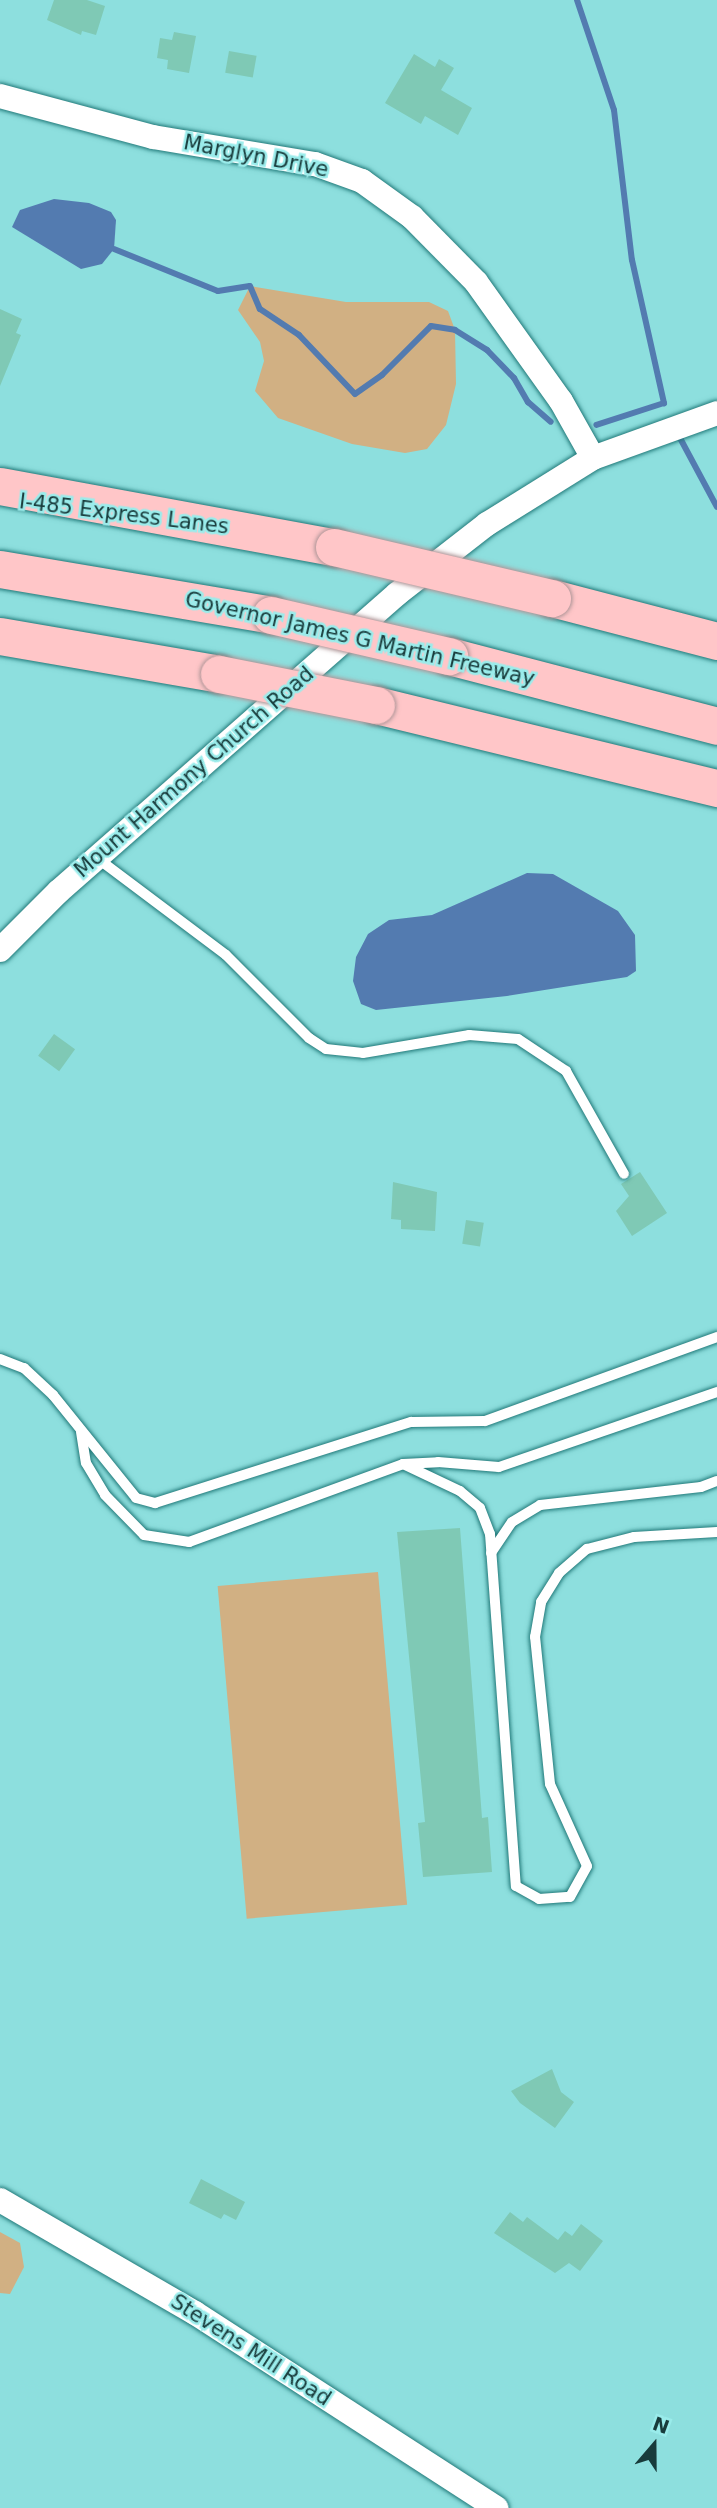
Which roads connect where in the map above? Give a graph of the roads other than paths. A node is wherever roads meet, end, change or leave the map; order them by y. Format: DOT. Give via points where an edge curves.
graph roads {
  1 [pos="0,96"];
  2 [pos="717,413"];
  3 [pos="593,458"];
  4 [pos="0,486"];
  5 [pos="0,498"];
  6 [pos="248,530"];
  7 [pos="0,558"];
  8 [pos="0,569"];
  9 [pos="212,605"];
  10 [pos="0,636"];
  11 [pos="717,641"];
  12 [pos="717,726"];
  13 [pos="717,788"];
  14 [pos="97,858"];
  15 [pos="0,950"];
  16 [pos="624,1174"];
  17 [pos="717,1336"];
  18 [pos="0,1359"];
  19 [pos="717,1392"];
  20 [pos="81,1429"];
  21 [pos="403,1464"];
  22 [pos="717,1481"];
  23 [pos="717,1532"];
  24 [pos="491,1553"];
  25 [pos="0,2200"];
  26 [pos="496,2508"];
  1 -- 3 [label="street, Marglyn Drive" via="153,137 315,164 362,181 412,217 476,282 561,401"];
  2 -- 3 [label="street, Mount Harmony Church Road"];
  3 -- 14 [label="street, Mount Harmony Church Road" via="517,502 397,594"];
  4 -- 6 [label="highway"];
  5 -- 6 [label="highway, I-485 Express Lanes"];
  6 -- 11 [label="highway, bridge" via="552,598"];
  7 -- 9 [label="highway"];
  8 -- 9 [label="highway, Governor James G Martin Freeway"];
  9 -- 12 [label="highway, Governor James G Martin Freeway, bridge" via="449,656"];
  10 -- 13 [label="highway, bridge" via="376,705"];
  14 -- 15 [label="street, Mount Harmony Church Road"];
  14 -- 16 [label="lane" via="226,956 309,1038 326,1049 363,1053 468,1035 519,1039 566,1071"];
  17 -- 20 [label="lane" via="485,1421 411,1422 155,1503 136,1498"];
  18 -- 20 [label="lane" via="24,1368"];
  19 -- 21 [label="lane" via="499,1467"];
  20 -- 21 [label="lane" via="86,1463 106,1495 144,1535 159,1541 189,1542"];
  21 -- 24 [label="lane" via="460,1491 480,1508"];
  22 -- 24 [label="lane" via="701,1487 540,1505 512,1522"];
  23 -- 24 [label="lane" via="634,1536 587,1549 559,1573 541,1602 535,1637 550,1784 587,1866 570,1897 557,1901 539,1899 516,1886"];
  25 -- 26 [label="street, Stevens Mill Road" via="154,2288"];
}
